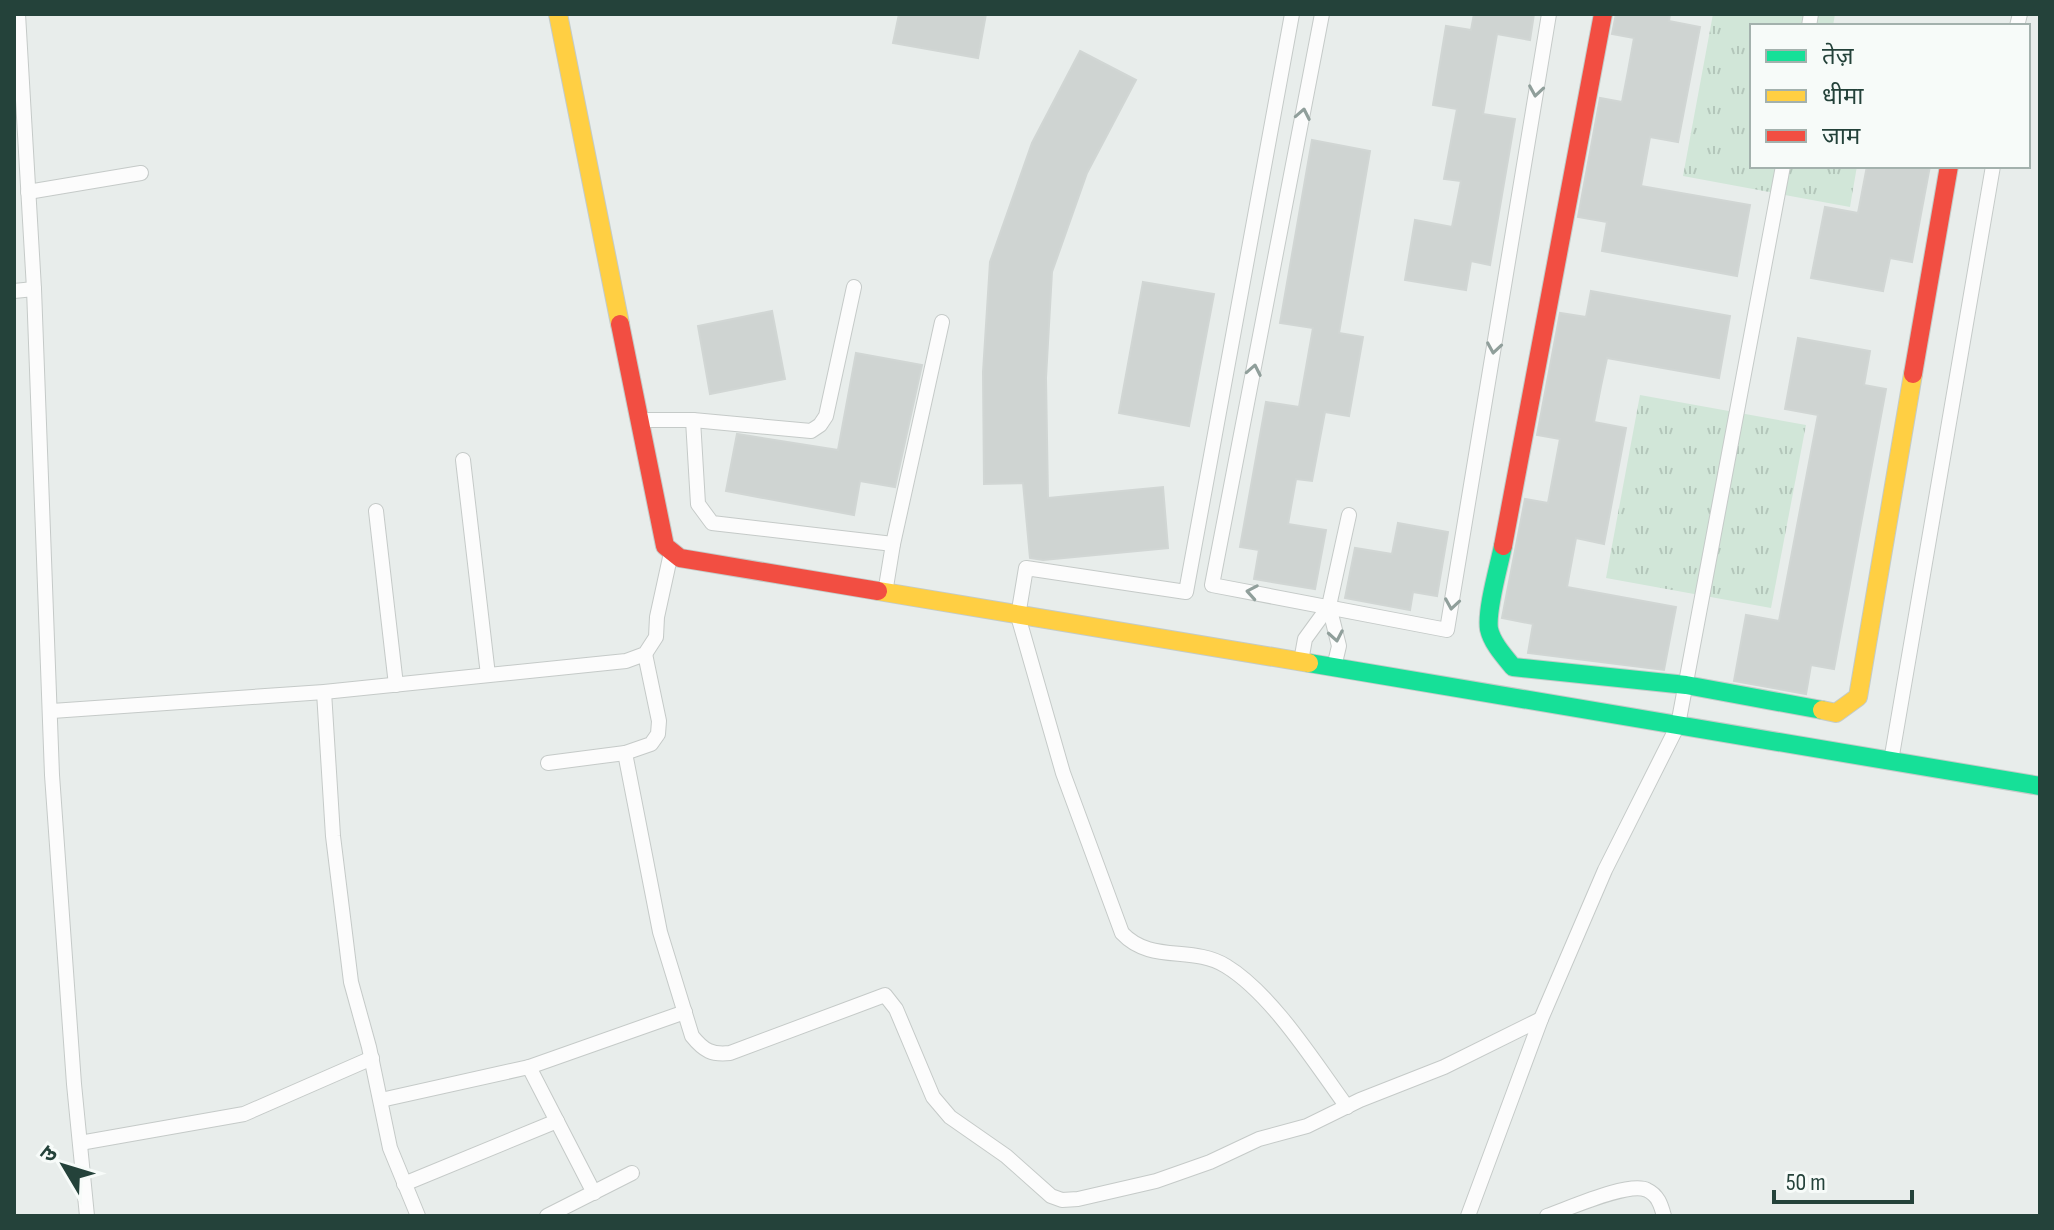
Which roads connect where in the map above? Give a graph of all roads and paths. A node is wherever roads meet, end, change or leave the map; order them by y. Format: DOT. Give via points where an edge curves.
graph roads {
  1 [pos="18,14"];
  2 [pos="558,14"];
  3 [pos="1292,14"];
  4 [pos="1322,14"];
  5 [pos="1549,14"];
  6 [pos="1603,14"];
  7 [pos="1783,168"];
  8 [pos="1949,168"];
  9 [pos="1993,168"];
  10 [pos="141,173"];
  11 [pos="28,192"];
  12 [pos="854,287"];
  13 [pos="34,289"];
  14 [pos="14,291"];
  15 [pos="942,322"];
  16 [pos="640,420"];
  17 [pos="693,420"];
  18 [pos="463,460"];
  19 [pos="376,511"];
  20 [pos="1349,515"];
  21 [pos="893,544"];
  22 [pos="671,553"];
  23 [pos="885,593"];
  24 [pos="1329,606"];
  25 [pos="1018,616"];
  26 [pos="645,654"];
  27 [pos="1301,661"];
  28 [pos="1334,667"];
  29 [pos="488,675"];
  30 [pos="396,685"];
  31 [pos="1686,685"];
  32 [pos="324,692"];
  33 [pos="52,711"];
  34 [pos="1678,725"];
  35 [pos="625,753"];
  36 [pos="1891,761"];
  37 [pos="548,763"];
  38 [pos="2040,786"];
  39 [pos="685,1012"];
  40 [pos="1541,1019"];
  41 [pos="372,1058"];
  42 [pos="529,1067"];
  43 [pos="381,1100"];
  44 [pos="1347,1107"];
  45 [pos="557,1121"];
  46 [pos="80,1143"];
  47 [pos="632,1173"];
  48 [pos="404,1184"];
  49 [pos="594,1193"];
  50 [pos="87,1216"];
  51 [pos="418,1216"];
  52 [pos="547,1216"];
  53 [pos="1468,1216"];
  54 [pos="1547,1216"];
  55 [pos="1664,1216"];
  1 -- 11 [label="street"];
  2 -- 16 [label="street"];
  3 -- 25 [label="street" via="1186,592 1026,568"];
  24 -- 4 [label="street, one-way" via="1212,585"];
  5 -- 24 [label="street, one-way" via="1447,630"];
  6 -- 31 [label="street" via="1486,625 1513,667"];
  7 -- 31 [label="street"];
  8 -- 31 [label="street" via="1858,697 1836,713"];
  9 -- 36 [label="street"];
  10 -- 11 [label="street"];
  11 -- 13 [label="street"];
  12 -- 17 [label="street" via="820,425 811,431"];
  13 -- 14 [label="street"];
  13 -- 33 [label="street"];
  15 -- 21 [label="street"];
  16 -- 17 [label="street"];
  16 -- 22 [label="street" via="665,546"];
  17 -- 21 [label="street" via="698,504 712,523"];
  18 -- 29 [label="street"];
  19 -- 30 [label="street"];
  20 -- 24 [label="street"];
  21 -- 23 [label="street"];
  22 -- 23 [label="street"];
  22 -- 26 [label="street" via="656,637"];
  23 -- 25 [label="street"];
  24 -- 27 [label="street" via="1305,639"];
  24 -- 28 [label="street, one-way" via="1339,646"];
  25 -- 27 [label="street"];
  25 -- 44 [label="street" via="1063,773 1122,933 1146,950 1203,958 1244,979 1291,1029"];
  26 -- 29 [label="street" via="626,661"];
  26 -- 35 [label="street" via="658,734 651,744"];
  27 -- 28 [label="street"];
  28 -- 34 [label="street"];
  29 -- 30 [label="street"];
  30 -- 32 [label="street"];
  31 -- 34 [label="street"];
  32 -- 33 [label="street"];
  32 -- 41 [label="street" via="333,836 351,982"];
  33 -- 46 [label="street" via="52,775"];
  34 -- 36 [label="street"];
  34 -- 40 [label="street" via="1605,870"];
  35 -- 37 [label="street"];
  35 -- 39 [label="street" via="660,932"];
  36 -- 38 [label="street"];
  39 -- 42 [label="street"];
  39 -- 44 [label="street" via="692,1036 715,1055 755,1046 885,995 933,1097 950,1117 1062,1200 1156,1181"];
  40 -- 44 [label="street"];
  40 -- 53 [label="street"];
  41 -- 43 [label="street"];
  41 -- 46 [label="street" via="244,1114"];
  42 -- 43 [label="street"];
  42 -- 45 [label="street"];
  43 -- 48 [label="street"];
  45 -- 48 [label="street"];
  45 -- 49 [label="street"];
  46 -- 50 [label="street"];
  47 -- 49 [label="street"];
  48 -- 51 [label="street"];
  49 -- 52 [label="street"];
  54 -- 55 [label="street" via="1640,1187 1658,1199"];
}
